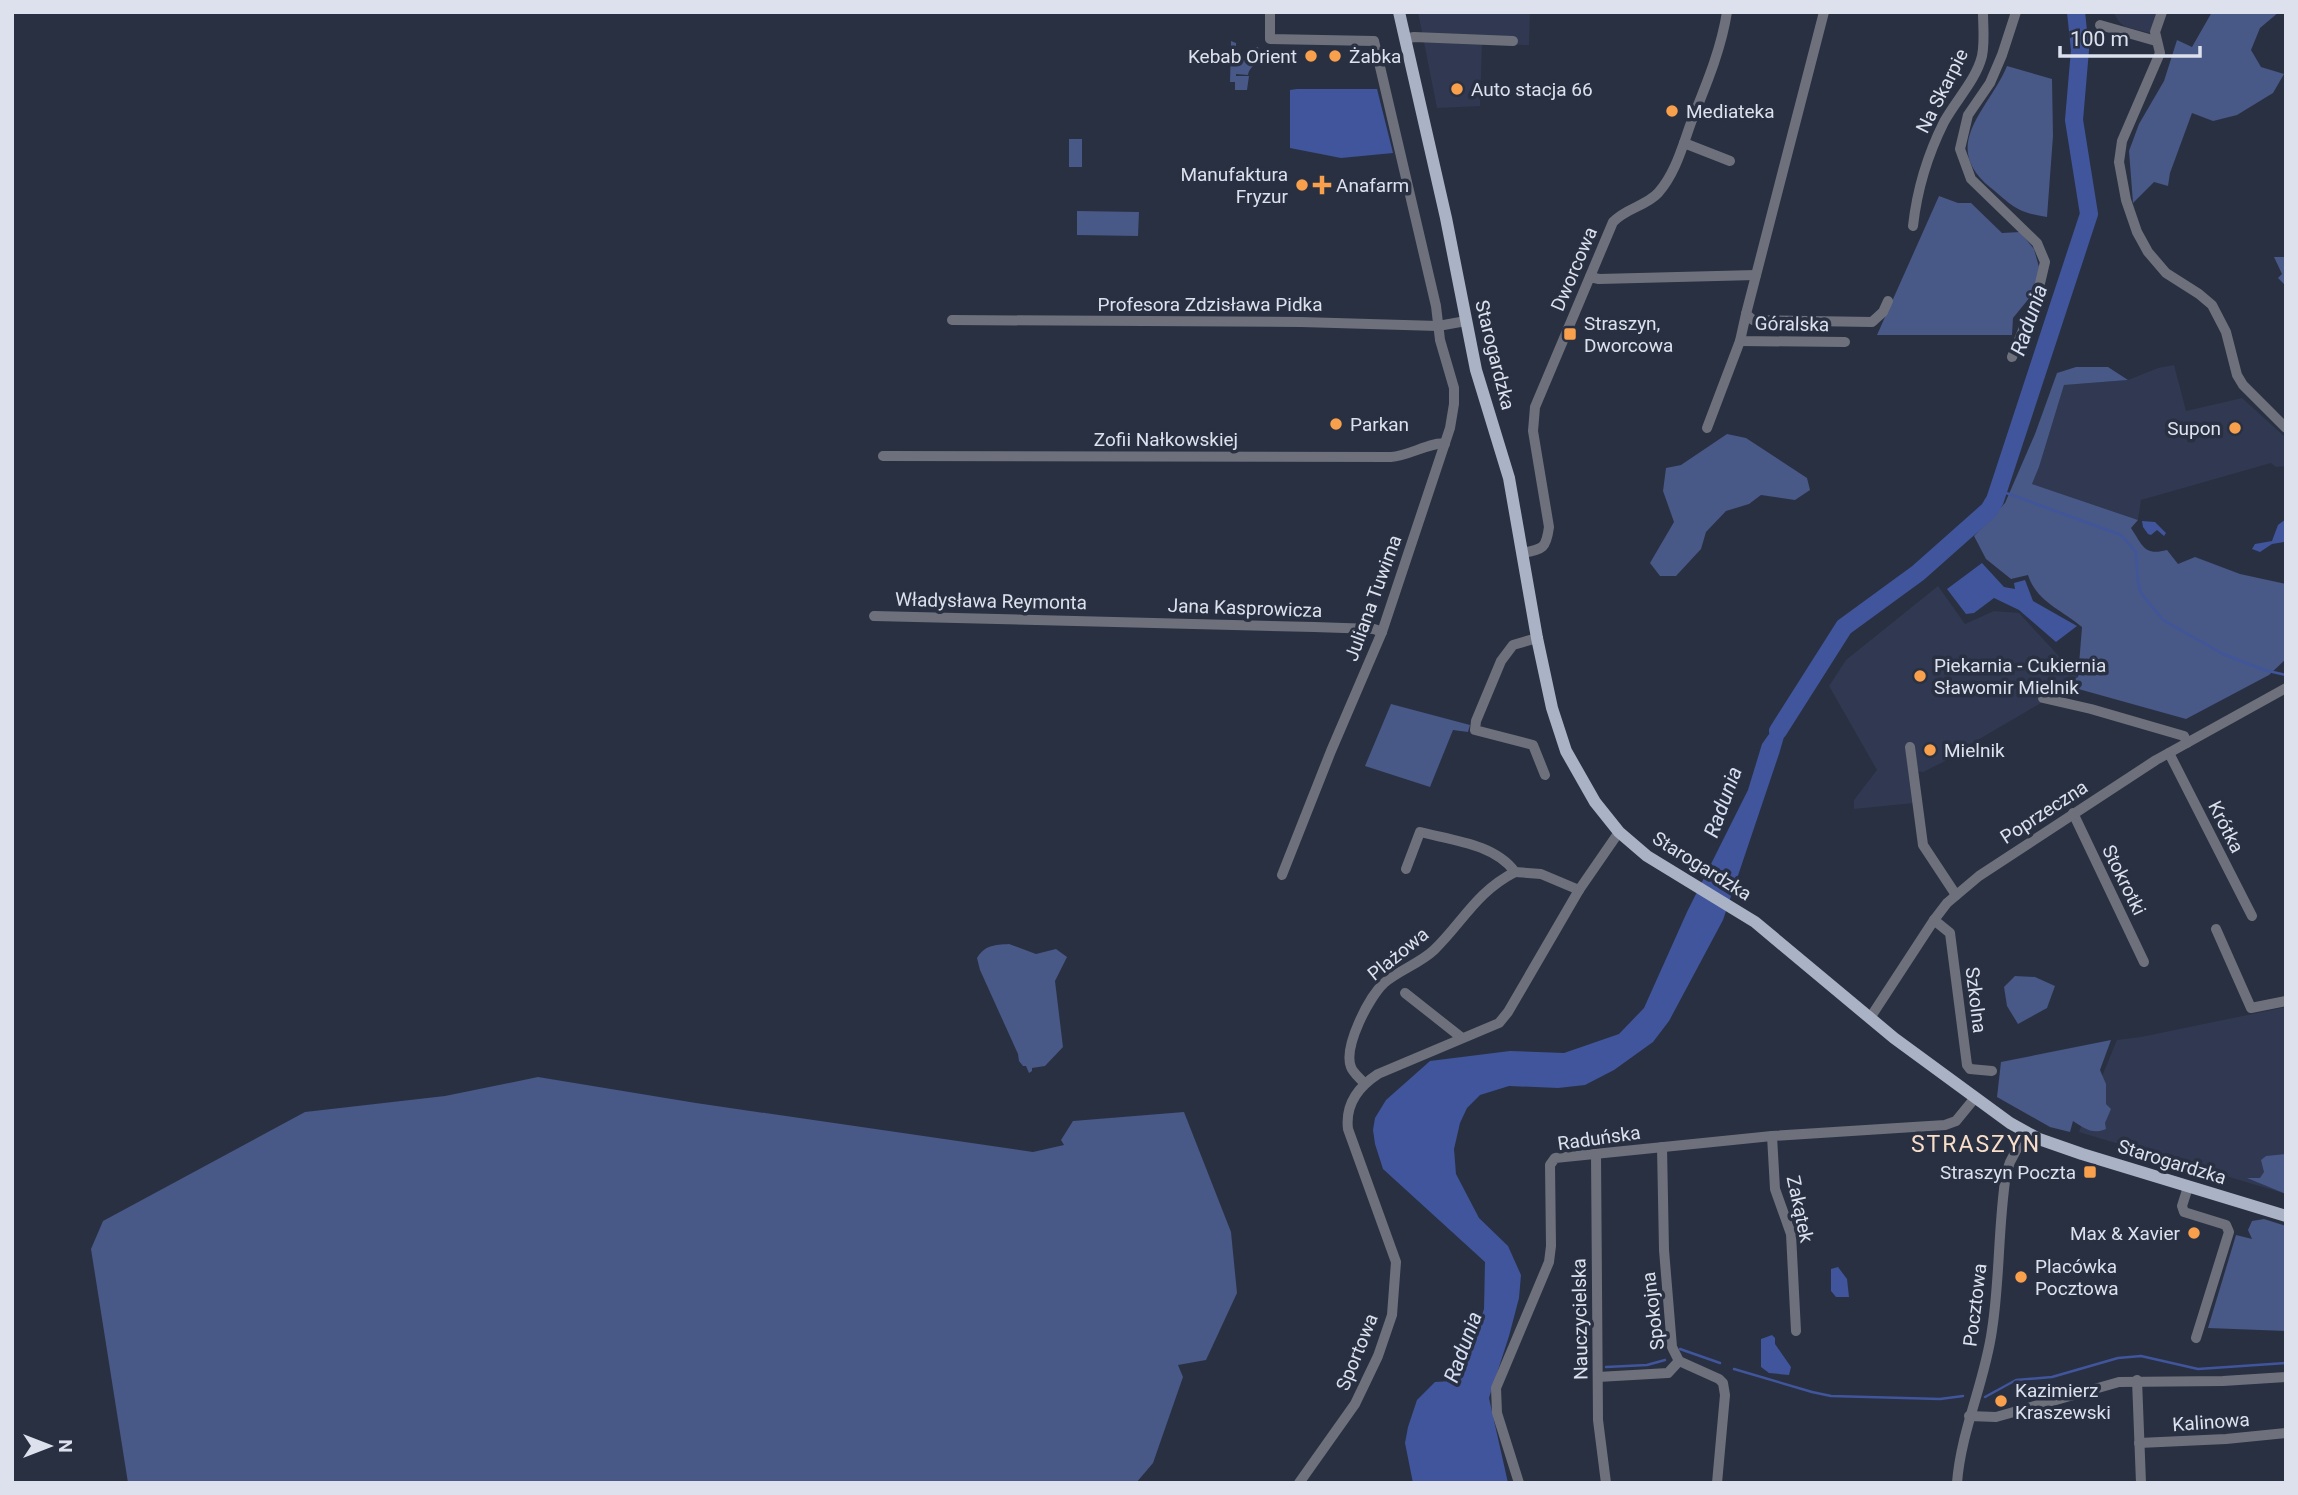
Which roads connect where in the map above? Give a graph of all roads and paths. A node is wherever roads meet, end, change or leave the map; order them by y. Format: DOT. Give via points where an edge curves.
graph roads {
  1 [pos="1270,12"];
  2 [pos="1399,12"];
  3 [pos="1727,12"];
  4 [pos="1824,12"];
  5 [pos="1983,12"];
  6 [pos="2016,12"];
  7 [pos="2162,12"];
  8 [pos="2100,25"];
  9 [pos="1405,39"];
  10 [pos="1513,41"];
  11 [pos="2156,41"];
  12 [pos="1684,143"];
  13 [pos="1730,161"];
  14 [pos="1913,226"];
  15 [pos="1756,275"];
  16 [pos="1590,277"];
  17 [pos="1888,301"];
  18 [pos="1746,314"];
  19 [pos="952,320"];
  20 [pos="1466,320"];
  21 [pos="1438,326"];
  22 [pos="1740,341"];
  23 [pos="1845,342"];
  24 [pos="2012,358"];
  25 [pos="1707,428"];
  26 [pos="2286,428"];
  27 [pos="1445,444"];
  28 [pos="883,456"];
  29 [pos="1522,553"];
  30 [pos="874,616"];
  31 [pos="1107,621"];
  32 [pos="1382,632"];
  33 [pos="1537,638"];
  34 [pos="2286,688"];
  35 [pos="2043,698"];
  36 [pos="2187,743"];
  37 [pos="1910,747"];
  38 [pos="2169,753"];
  39 [pos="1545,775"];
  40 [pos="2073,813"];
  41 [pos="1619,832"];
  42 [pos="1406,869"];
  43 [pos="1515,872"];
  44 [pos="1282,875"];
  45 [pos="1579,890"];
  46 [pos="1956,895"];
  47 [pos="2252,916"];
  48 [pos="1934,920"];
  49 [pos="2216,929"];
  50 [pos="2144,962"];
  51 [pos="1405,993"];
  52 [pos="2286,1001"];
  53 [pos="1870,1018"];
  54 [pos="1462,1038"];
  55 [pos="1992,1071"];
  56 [pos="1364,1083"];
  57 [pos="1974,1099"];
  58 [pos="2026,1132"];
  59 [pos="1772,1136"];
  60 [pos="1662,1147"];
  61 [pos="1596,1154"];
  62 [pos="2188,1187"];
  63 [pos="2286,1216"];
  64 [pos="1796,1331"];
  65 [pos="2196,1338"];
  66 [pos="1679,1361"];
  67 [pos="1598,1377"];
  68 [pos="2286,1377"];
  69 [pos="2137,1380"];
  70 [pos="1969,1416"];
  71 [pos="2286,1433"];
  72 [pos="2139,1443"];
  73 [pos="1299,1483"];
  74 [pos="1519,1483"];
  75 [pos="1606,1483"];
  76 [pos="1717,1483"];
  77 [pos="1957,1483"];
  78 [pos="2141,1483"];
  1 -- 21 [label="street, Juliana Tuwima" via="1270,39 1374,41"];
  2 -- 9 [label="main road, Starogardzka"];
  3 -- 12 [label="street, Dworcowa" via="1722,39"];
  4 -- 15 [label="street"];
  5 -- 14 [label="street, Na Skarpie" via="1982,56 1932,150"];
  6 -- 24 [label="street" via="1990,83 1968,115 1960,149 1971,179 2036,243 2045,262 2038,296"];
  7 -- 11 [label="street"];
  8 -- 11 [label="street"];
  9 -- 10 [label="street"];
  9 -- 20 [label="main road, Starogardzka"];
  11 -- 26 [label="street" via="2160,53 2122,141 2119,162 2137,232 2166,273 2212,305 2243,385"];
  12 -- 13 [label="street"];
  12 -- 16 [label="street, Dworcowa" via="1654,197 1627,209 1614,222"];
  15 -- 16 [label="street"];
  15 -- 18 [label="street"];
  16 -- 29 [label="street, Dworcowa" via="1535,407 1533,432 1549,527 1547,543 1540,550"];
  17 -- 18 [label="street" via="1872,322 1753,320"];
  18 -- 22 [label="street, Góralska"];
  19 -- 21 [label="street, Profesora Zdzisława Pidka"];
  20 -- 21 [label="street, Profesora Zdzisława Pidka"];
  20 -- 29 [label="main road, Starogardzka" via="1509,478"];
  21 -- 27 [label="street, Juliana Tuwima" via="1455,396"];
  22 -- 23 [label="street, Góralska"];
  22 -- 25 [label="street, Góralska"];
  27 -- 28 [label="street, Zofii Nałkowskiej" via="1436,442 1391,457"];
  27 -- 32 [label="street, Juliana Tuwima"];
  29 -- 33 [label="main road, Starogardzka"];
  30 -- 31 [label="street, Władysława Reymonta"];
  31 -- 32 [label="street, Jana Kasprowicza"];
  32 -- 44 [label="street, Juliana Tuwima"];
  33 -- 39 [label="street" via="1513,645 1501,661 1475,730 1533,745"];
  33 -- 41 [label="main road, Starogardzka" via="1566,751"];
  34 -- 36 [label="street, Poprzeczna"];
  35 -- 36 [label="street" via="2184,736"];
  36 -- 38 [label="street, Poprzeczna"];
  37 -- 46 [label="street" via="1923,845"];
  38 -- 40 [label="street, Poprzeczna"];
  38 -- 47 [label="street, Krótka"];
  40 -- 46 [label="street, Poprzeczna"];
  40 -- 50 [label="street, Stokrotki"];
  41 -- 45 [label="street"];
  41 -- 53 [label="main road, Starogardzka" via="1647,856 1766,931"];
  42 -- 43 [label="street" via="1420,832 1479,847 1504,859"];
  43 -- 45 [label="street" via="1541,874"];
  43 -- 56 [label="street, Plażowa" via="1482,894 1434,950 1377,991 1349,1057 1351,1068"];
  45 -- 54 [label="street" via="1508,1012 1499,1023"];
  46 -- 48 [label="street, Poprzeczna"];
  48 -- 53 [label="street, Poprzeczna"];
  48 -- 55 [label="street, Szkolna" via="1950,933 1967,1065"];
  49 -- 52 [label="street" via="2251,1008"];
  51 -- 54 [label="street, Plażowa"];
  53 -- 57 [label="main road, Starogardzka"];
  54 -- 56 [label="street"];
  56 -- 73 [label="street, Sportowa" via="1348,1113 1351,1141 1396,1262 1392,1315 1355,1404"];
  57 -- 58 [label="main road, Starogardzka"];
  57 -- 59 [label="street, Raduńska" via="1956,1121 1945,1125"];
  58 -- 62 [label="main road, Starogardzka"];
  58 -- 70 [label="street, Pocztowa" via="2006,1174 1992,1331"];
  59 -- 60 [label="street, Raduńska"];
  59 -- 64 [label="street, Zakątek" via="1775,1189 1791,1234"];
  60 -- 61 [label="street, Raduńska"];
  60 -- 66 [label="street, Spokojna" via="1667,1299 1672,1347"];
  61 -- 67 [label="street, Nauczycielska"];
  61 -- 74 [label="street, Raduńska" via="1555,1158 1550,1165 1549,1262 1498,1378 1497,1413"];
  62 -- 63 [label="main road, Starogardzka"];
  62 -- 65 [label="street" via="2184,1212 2226,1225 2229,1232"];
  66 -- 67 [label="street" via="1668,1373"];
  66 -- 76 [label="street, Spokojna" via="1723,1383"];
  67 -- 75 [label="street, Nauczycielska"];
  68 -- 69 [label="street"];
  69 -- 70 [label="street" via="1996,1417"];
  69 -- 72 [label="street"];
  70 -- 77 [label="street, Pocztowa"];
  71 -- 72 [label="street, Kalinowa"];
  72 -- 78 [label="street"];
}
